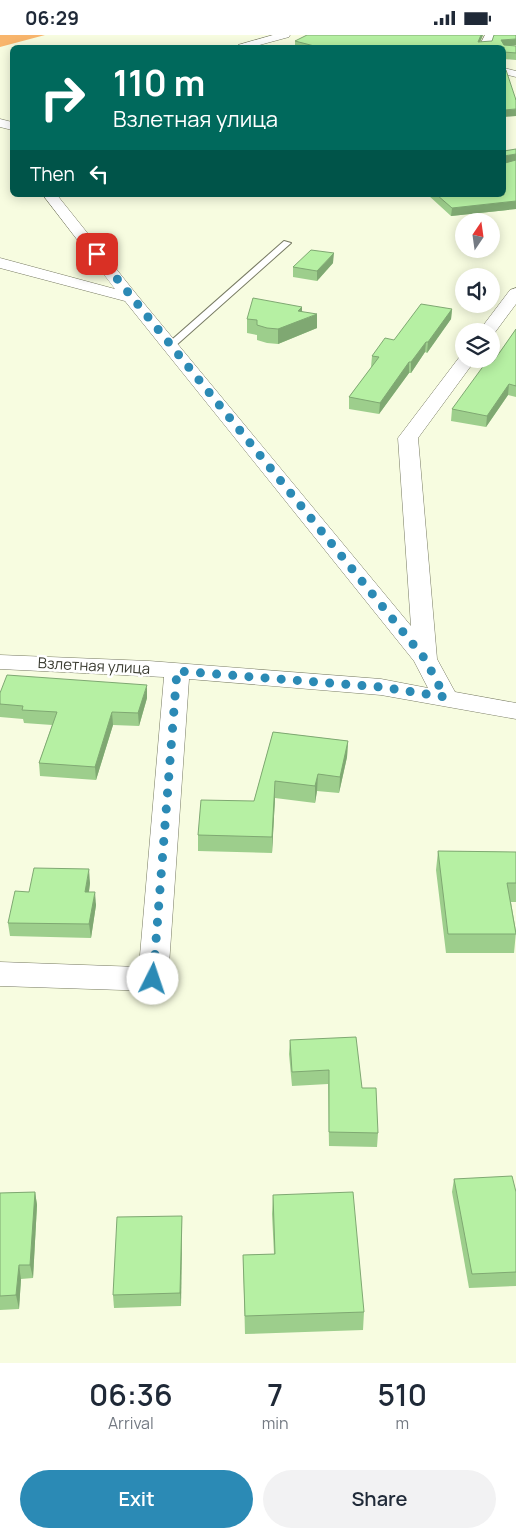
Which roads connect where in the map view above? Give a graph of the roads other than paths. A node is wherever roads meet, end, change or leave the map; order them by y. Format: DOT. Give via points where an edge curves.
graph roads {
  1 [pos="284,35"];
  2 [pos="249,45"];
  3 [pos="52,197"];
  4 [pos="287,243"];
  5 [pos="0,263"];
  6 [pos="516,293"];
  7 [pos="131,298"];
  8 [pos="493,323"];
  9 [pos="170,346"];
  10 [pos="460,368"];
  11 [pos="425,659"];
  12 [pos="0,662"];
  13 [pos="177,671"];
  14 [pos="445,697"];
  15 [pos="516,711"];
  16 [pos="0,974"];
  1 -- 2 [label="street"];
  3 -- 7 [label="street"];
  4 -- 9 [label="lane"];
  5 -- 7 [label="street"];
  6 -- 8 [label="street"];
  7 -- 9 [label="street"];
  9 -- 11 [label="street"];
  10 -- 11 [label="street" via="408,438"];
  11 -- 14 [label="street"];
  12 -- 13 [label="street, Взлетная улица"];
  13 -- 14 [label="street, Взлетная улица" via="381,687"];
  13 -- 16 [label="street" via="153,979"];
  14 -- 15 [label="street, Взлетная улица"];
}
